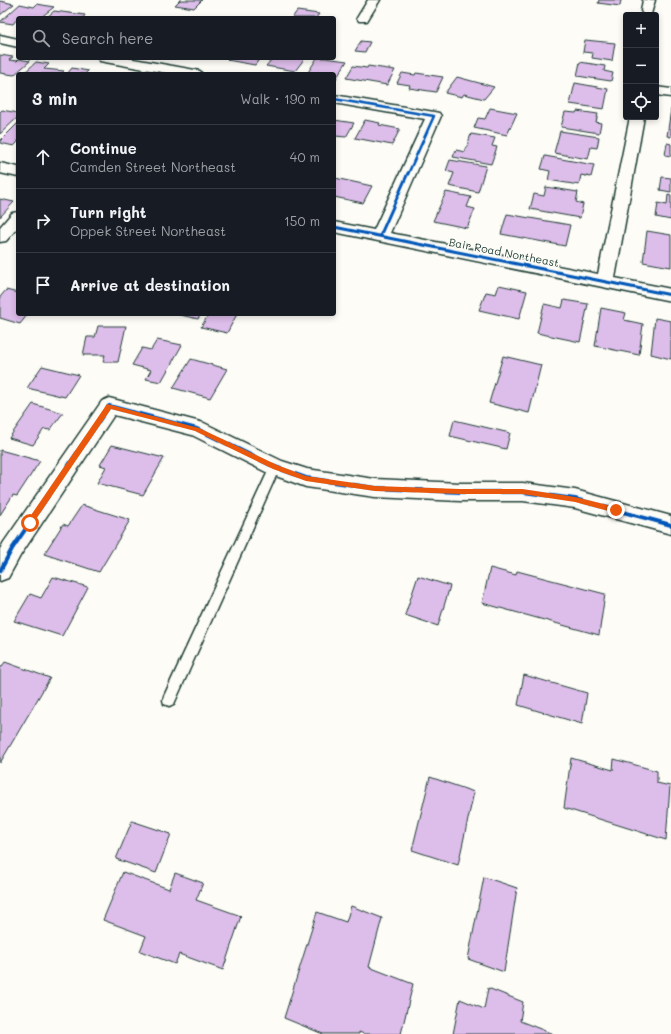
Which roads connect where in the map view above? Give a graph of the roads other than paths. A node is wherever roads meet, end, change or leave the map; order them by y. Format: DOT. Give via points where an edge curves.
graph roads {
  1 [pos="374,0"];
  2 [pos="363,18"];
  3 [pos="0,39"];
  4 [pos="16,43"];
  5 [pos="116,60"];
  6 [pos="184,72"];
  7 [pos="659,91"];
  8 [pos="671,93"];
  9 [pos="336,99"];
  10 [pos="636,120"];
  11 [pos="0,168"];
  12 [pos="16,172"];
  13 [pos="16,219"];
  14 [pos="336,226"];
  15 [pos="380,236"];
  16 [pos="0,237"];
  17 [pos="605,282"];
  18 [pos="671,295"];
  19 [pos="275,467"];
  20 [pos="671,525"];
  21 [pos="0,571"];
  22 [pos="169,700"];
  1 -- 2 [label="street"];
  3 -- 4 [label="street"];
  5 -- 6 [label="street"];
  7 -- 8 [label="street"];
  9 -- 15 [label="street" via="434,116"];
  10 -- 17 [label="street"];
  11 -- 12 [label="street"];
  13 -- 16 [label="street"];
  14 -- 15 [label="street, Bair Road Northeast"];
  15 -- 17 [label="street, Bair Road Northeast"];
  17 -- 18 [label="street, Bair Road Northeast"];
  19 -- 20 [label="street" via="306,478 375,488 522,492 575,499"];
  19 -- 21 [label="street" via="197,430 109,406 12,549"];
  19 -- 22 [label="lane"];
}
